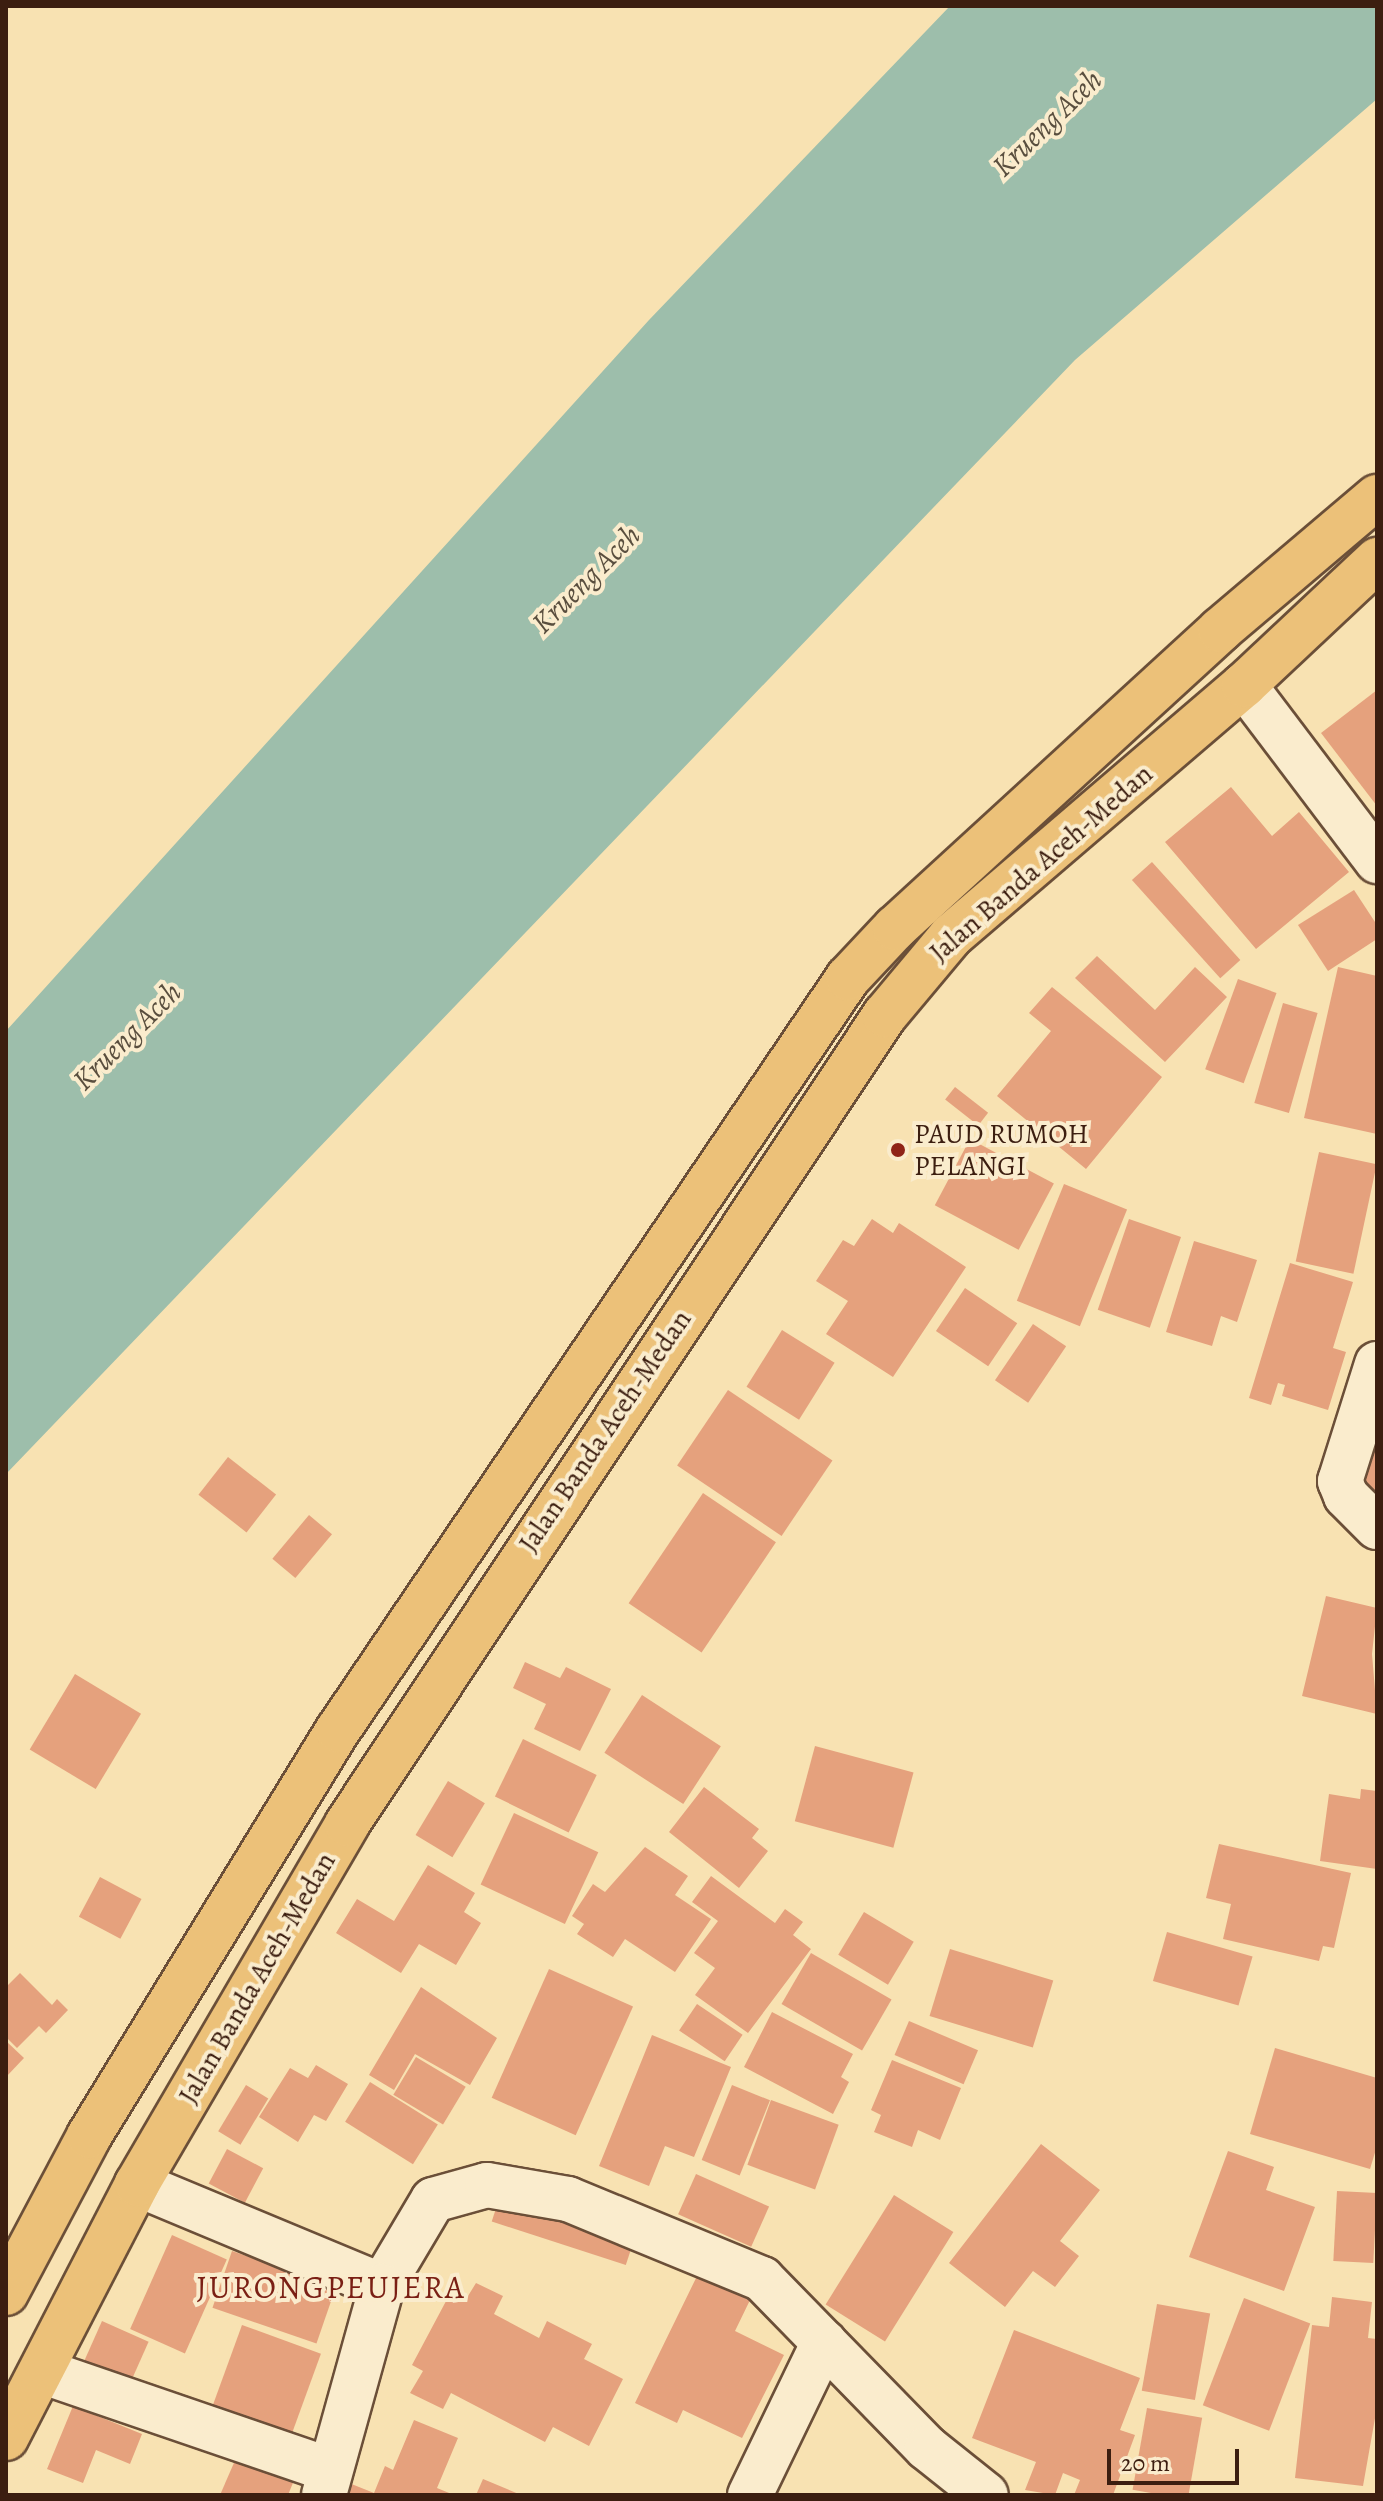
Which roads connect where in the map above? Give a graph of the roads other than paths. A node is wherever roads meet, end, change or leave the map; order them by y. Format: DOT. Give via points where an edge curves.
graph roads {
  1 [pos="1377,497"];
  2 [pos="1377,560"];
  3 [pos="1244,685"];
  4 [pos="1377,861"];
  5 [pos="1377,1364"];
  6 [pos="1377,1527"];
  7 [pos="462,1547"];
  8 [pos="508,1573"];
  9 [pos="137,2184"];
  10 [pos="382,2286"];
  11 [pos="6,2293"];
  12 [pos="824,2342"];
  13 [pos="44,2372"];
  14 [pos="6,2438"];
  15 [pos="327,2482"];
  16 [pos="750,2495"];
  17 [pos="986,2495"];
  1 -- 7 [label="highway, Jalan Banda Aceh-Medan" via="1220,630 895,928 848,978"];
  2 -- 3 [label="highway, Jalan Banda Aceh-Medan"];
  3 -- 4 [label="street"];
  3 -- 8 [label="highway, Jalan Banda Aceh-Medan" via="951,936 919,971"];
  5 -- 6 [label="street" via="1340,1481 1346,1496"];
  7 -- 8 [label="highway"];
  7 -- 11 [label="highway, Jalan Banda Aceh-Medan" via="338,1730 106,2109"];
  8 -- 9 [label="highway, Jalan Banda Aceh-Medan" via="347,1824"];
  9 -- 10 [label="street"];
  9 -- 13 [label="highway, Jalan Banda Aceh-Medan"];
  10 -- 12 [label="street" via="433,2200 468,2188 514,2187 568,2199 722,2258 762,2279"];
  10 -- 15 [label="street"];
  12 -- 16 [label="street"];
  12 -- 17 [label="street" via="927,2448"];
  13 -- 14 [label="highway, Jalan Banda Aceh-Medan"];
  13 -- 15 [label="street"];
}
